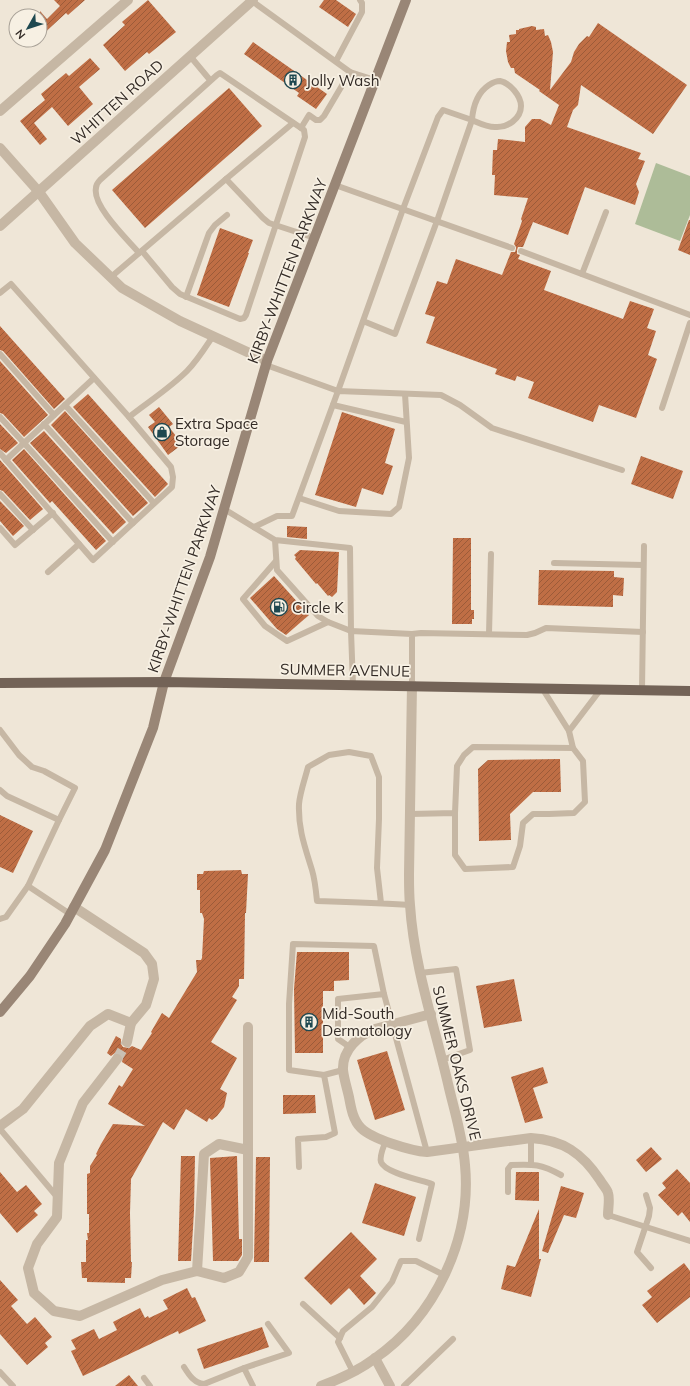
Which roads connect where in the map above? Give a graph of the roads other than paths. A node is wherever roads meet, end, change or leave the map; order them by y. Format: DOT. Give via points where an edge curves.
graph roads {
  1 [pos="128,0"];
  2 [pos="252,0"];
  3 [pos="360,0"];
  4 [pos="406,0"];
  5 [pos="190,56"];
  6 [pos="336,61"];
  7 [pos="350,72"];
  8 [pos="210,80"];
  9 [pos="375,80"];
  10 [pos="0,111"];
  11 [pos="472,120"];
  12 [pos="293,123"];
  13 [pos="301,128"];
  14 [pos="0,148"];
  15 [pos="226,179"];
  16 [pos="335,185"];
  17 [pos="38,192"];
  18 [pos="403,209"];
  19 [pos="606,212"];
  20 [pos="227,215"];
  21 [pos="436,221"];
  22 [pos="0,226"];
  23 [pos="277,226"];
  24 [pos="315,238"];
  25 [pos="512,248"];
  26 [pos="521,251"];
  27 [pos="141,252"];
  28 [pos="582,274"];
  29 [pos="111,278"];
  30 [pos="0,293"];
  31 [pos="186,297"];
  32 [pos="690,315"];
  33 [pos="363,321"];
  34 [pos="690,323"];
  35 [pos="213,336"];
  36 [pos="0,354"];
  37 [pos="267,363"];
  38 [pos="94,378"];
  39 [pos="338,391"];
  40 [pos="405,394"];
  41 [pos="65,405"];
  42 [pos="333,405"];
  43 [pos="662,408"];
  44 [pos="54,415"];
  45 [pos="0,417"];
  46 [pos="129,417"];
  47 [pos="406,422"];
  48 [pos="44,424"];
  49 [pos="24,443"];
  50 [pos="0,453"];
  51 [pos="6,460"];
  52 [pos="622,470"];
  53 [pos="0,494"];
  54 [pos="299,498"];
  55 [pos="154,503"];
  56 [pos="224,509"];
  57 [pos="52,514"];
  58 [pos="133,523"];
  59 [pos="254,527"];
  60 [pos="0,528"];
  61 [pos="33,530"];
  62 [pos="275,540"];
  63 [pos="113,542"];
  64 [pos="79,544"];
  65 [pos="644,546"];
  66 [pos="491,554"];
  67 [pos="276,561"];
  68 [pos="554,563"];
  69 [pos="644,565"];
  70 [pos="48,572"];
  71 [pos="328,622"];
  72 [pos="351,631"];
  73 [pos="643,632"];
  74 [pos="412,634"];
  75 [pos="489,634"];
  76 [pos="164,682"];
  77 [pos="0,683"];
  78 [pos="353,685"];
  79 [pos="412,686"];
  80 [pos="542,688"];
  81 [pos="601,689"];
  82 [pos="642,690"];
  83 [pos="690,691"];
  84 [pos="0,730"];
  85 [pos="569,731"];
  86 [pos="573,748"];
  87 [pos="0,790"];
  88 [pos="410,814"];
  89 [pos="455,814"];
  90 [pos="59,820"];
  91 [pos="28,886"];
  92 [pos="381,903"];
  93 [pos="410,905"];
  94 [pos="72,910"];
  95 [pos="0,919"];
  96 [pos="420,973"];
  97 [pos="384,994"];
  98 [pos="0,1012"];
  99 [pos="431,1014"];
  100 [pos="131,1022"];
  101 [pos="391,1024"];
  102 [pos="248,1028"];
  103 [pos="127,1042"];
  104 [pos="350,1048"];
  105 [pos="117,1059"];
  106 [pos="442,1060"];
  107 [pos="343,1070"];
  108 [pos="324,1075"];
  109 [pos="0,1126"];
  110 [pos="0,1129"];
  111 [pos="531,1138"];
  112 [pos="386,1140"];
  113 [pos="463,1147"];
  114 [pos="248,1150"];
  115 [pos="427,1152"];
  116 [pos="531,1164"];
  117 [pos="299,1167"];
  118 [pos="561,1175"];
  119 [pos="508,1192"];
  120 [pos="646,1195"];
  121 [pos="58,1198"];
  122 [pos="608,1215"];
  123 [pos="646,1227"];
  124 [pos="419,1239"];
  125 [pos="690,1241"];
  126 [pos="651,1268"];
  127 [pos="197,1271"];
  128 [pos="444,1275"];
  129 [pos="303,1304"];
  130 [pos="268,1324"];
  131 [pos="340,1338"];
  132 [pos="453,1339"];
  133 [pos="375,1358"];
  134 [pos="184,1367"];
  135 [pos="244,1368"];
  136 [pos="0,1372"];
  137 [pos="352,1372"];
  138 [pos="144,1378"];
  139 [pos="13,1386"];
  140 [pos="150,1386"];
  141 [pos="253,1386"];
  142 [pos="320,1386"];
  143 [pos="390,1386"];
  144 [pos="404,1386"];
  1 -- 10 [label="street"];
  2 -- 5 [label="street, WHITTEN ROAD"];
  2 -- 6 [label="lane"];
  3 -- 6 [label="lane" via="362,12"];
  4 -- 9 [label="main road, KIRBY-WHITTEN PARKWAY"];
  5 -- 8 [label="lane"];
  5 -- 17 [label="street, WHITTEN ROAD"];
  6 -- 7 [label="lane"];
  7 -- 9 [label="lane"];
  7 -- 13 [label="lane" via="324,116 316,120 309,115"];
  8 -- 12 [label="lane" via="220,73"];
  8 -- 27 [label="lane" via="100,180 96,188 101,209"];
  9 -- 16 [label="main road, KIRBY-WHITTEN PARKWAY"];
  11 -- 11 [label="lane" via="472,110 479,95 492,83 499,81 506,84 519,98 521,107 518,115 503,127"];
  11 -- 18 [label="lane" via="443,110 440,113"];
  11 -- 21 [label="lane"];
  12 -- 13 [label="lane"];
  12 -- 15 [label="lane"];
  13 -- 23 [label="lane" via="305,137"];
  14 -- 17 [label="street"];
  15 -- 23 [label="lane" via="263,218"];
  15 -- 27 [label="lane"];
  16 -- 18 [label="lane"];
  16 -- 24 [label="main road, KIRBY-WHITTEN PARKWAY"];
  17 -- 22 [label="street, WHITTEN ROAD"];
  17 -- 29 [label="street" via="75,243"];
  18 -- 21 [label="lane"];
  18 -- 33 [label="lane"];
  19 -- 28 [label="lane"];
  20 -- 31 [label="lane" via="209,233"];
  21 -- 25 [label="lane"];
  21 -- 33 [label="lane" via="395,334"];
  23 -- 24 [label="lane"];
  23 -- 31 [label="lane" via="244,318 240,319"];
  24 -- 37 [label="main road, KIRBY-WHITTEN PARKWAY"];
  26 -- 28 [label="lane"];
  27 -- 29 [label="lane"];
  27 -- 31 [label="lane" via="172,287"];
  28 -- 32 [label="lane"];
  29 -- 35 [label="street" via="135,296"];
  30 -- 38 [label="lane" via="11,284"];
  33 -- 39 [label="lane"];
  34 -- 43 [label="lane"];
  35 -- 37 [label="street"];
  35 -- 46 [label="lane" via="188,370"];
  36 -- 44 [label="lane"];
  37 -- 39 [label="lane"];
  37 -- 56 [label="main road, KIRBY-WHITTEN PARKWAY"];
  38 -- 41 [label="lane"];
  38 -- 46 [label="lane"];
  39 -- 40 [label="lane"];
  39 -- 42 [label="lane"];
  40 -- 47 [label="lane"];
  40 -- 52 [label="lane" via="441,395 492,428"];
  41 -- 44 [label="lane"];
  41 -- 55 [label="lane"];
  42 -- 47 [label="lane"];
  42 -- 54 [label="lane"];
  44 -- 48 [label="lane"];
  45 -- 49 [label="lane"];
  46 -- 55 [label="lane" via="171,468 172,486"];
  47 -- 54 [label="lane" via="409,458 399,507 391,514 339,511"];
  48 -- 49 [label="lane"];
  48 -- 58 [label="lane"];
  49 -- 51 [label="lane"];
  49 -- 63 [label="lane"];
  50 -- 51 [label="lane"];
  51 -- 57 [label="lane"];
  53 -- 61 [label="lane"];
  54 -- 59 [label="lane" via="292,516 277,516"];
  55 -- 58 [label="lane"];
  56 -- 59 [label="lane"];
  56 -- 76 [label="main road, KIRBY-WHITTEN PARKWAY" via="210,557"];
  57 -- 61 [label="lane"];
  57 -- 64 [label="lane"];
  58 -- 63 [label="lane"];
  59 -- 62 [label="lane"];
  60 -- 61 [label="lane" via="15,545"];
  62 -- 67 [label="lane"];
  62 -- 72 [label="lane" via="350,548"];
  63 -- 64 [label="lane" via="93,560"];
  64 -- 70 [label="lane"];
  65 -- 69 [label="lane"];
  66 -- 75 [label="lane"];
  67 -- 71 [label="lane" via="277,570 318,616"];
  67 -- 71 [label="lane" via="244,599 265,626 287,641"];
  68 -- 69 [label="lane"];
  69 -- 73 [label="lane"];
  71 -- 72 [label="lane"];
  72 -- 74 [label="lane"];
  72 -- 78 [label="lane"];
  73 -- 75 [label="lane" via="546,628 527,635"];
  73 -- 82 [label="lane"];
  74 -- 75 [label="lane"];
  74 -- 79 [label="lane"];
  76 -- 77 [label="main road, SUMMER AVENUE"];
  76 -- 78 [label="main road, SUMMER AVENUE"];
  76 -- 94 [label="main road, KIRBY-WHITTEN PARKWAY" via="153,728 105,850"];
  78 -- 79 [label="main road, SUMMER AVENUE"];
  79 -- 80 [label="main road, SUMMER AVENUE"];
  79 -- 88 [label="street, SUMMER OAKS DRIVE"];
  80 -- 81 [label="main road, SUMMER AVENUE"];
  80 -- 85 [label="lane"];
  81 -- 82 [label="main road, SUMMER AVENUE"];
  81 -- 85 [label="lane"];
  82 -- 83 [label="main road, SUMMER AVENUE"];
  84 -- 90 [label="lane" via="19,755 32,766 75,788"];
  85 -- 86 [label="lane"];
  86 -- 89 [label="lane" via="473,747 457,766"];
  86 -- 89 [label="lane" via="583,761 585,802 574,813 532,814 523,823 520,846 513,866 465,868 455,855"];
  87 -- 90 [label="lane" via="7,796"];
  88 -- 89 [label="lane"];
  88 -- 93 [label="street, SUMMER OAKS DRIVE"];
  90 -- 91 [label="lane"];
  91 -- 94 [label="lane"];
  91 -- 95 [label="lane" via="6,917"];
  92 -- 92 [label="lane" via="317,901 313,871 302,836 299,802 308,767 329,755 349,752 371,756 378,778 377,868"];
  92 -- 93 [label="lane"];
  93 -- 96 [label="street, SUMMER OAKS DRIVE"];
  94 -- 98 [label="main road, KIRBY-WHITTEN PARKWAY" via="30,976"];
  94 -- 100 [label="street" via="144,953 152,964 154,978 146,1005"];
  96 -- 99 [label="street, SUMMER OAKS DRIVE"];
  96 -- 106 [label="lane" via="456,969 470,1050"];
  97 -- 101 [label="lane"];
  97 -- 104 [label="lane" via="338,999 338,1039"];
  97 -- 108 [label="lane" via="374,946 293,944 289,1004 289,1070"];
  99 -- 101 [label="street"];
  99 -- 106 [label="street, SUMMER OAKS DRIVE"];
  100 -- 103 [label="street"];
  100 -- 109 [label="street" via="108,1014 90,1026 23,1109"];
  101 -- 104 [label="street" via="366,1032"];
  101 -- 115 [label="lane"];
  102 -- 114 [label="street"];
  104 -- 107 [label="street"];
  105 -- 121 [label="street" via="83,1103 59,1163"];
  106 -- 113 [label="street, SUMMER OAKS DRIVE"];
  107 -- 108 [label="lane"];
  107 -- 112 [label="street" via="354,1118 365,1131"];
  108 -- 117 [label="lane" via="335,1133 326,1137 298,1139"];
  110 -- 121 [label="lane"];
  111 -- 113 [label="street"];
  111 -- 116 [label="lane"];
  111 -- 122 [label="street" via="558,1143 572,1150 586,1162 608,1192"];
  112 -- 115 [label="street"];
  112 -- 124 [label="lane" via="380,1158 384,1167 432,1184"];
  113 -- 115 [label="street"];
  113 -- 128 [label="street, SUMMER OAKS DRIVE" via="466,1184 464,1212 460,1234"];
  114 -- 127 [label="street" via="218,1144 204,1154"];
  114 -- 127 [label="street" via="248,1257 239,1272 224,1278"];
  116 -- 118 [label="lane" via="545,1166"];
  116 -- 119 [label="lane" via="511,1166 508,1169"];
  120 -- 123 [label="lane" via="650,1208"];
  121 -- 127 [label="street" via="57,1216 37,1244 28,1268 34,1293 54,1311 80,1316 162,1280"];
  122 -- 123 [label="lane"];
  123 -- 125 [label="lane"];
  123 -- 126 [label="lane" via="637,1252"];
  128 -- 131 [label="lane" via="416,1261 401,1261 392,1282 372,1307 343,1331"];
  128 -- 133 [label="street, SUMMER OAKS DRIVE" via="435,1294 415,1322"];
  129 -- 131 [label="lane"];
  130 -- 135 [label="lane" via="289,1353"];
  131 -- 137 [label="lane" via="338,1342"];
  132 -- 144 [label="lane"];
  133 -- 137 [label="street, SUMMER OAKS DRIVE"];
  133 -- 143 [label="street"];
  134 -- 135 [label="lane" via="193,1379 204,1384"];
  135 -- 141 [label="lane"];
  136 -- 139 [label="lane"];
  137 -- 142 [label="street, SUMMER OAKS DRIVE"];
  138 -- 140 [label="lane"];
}
